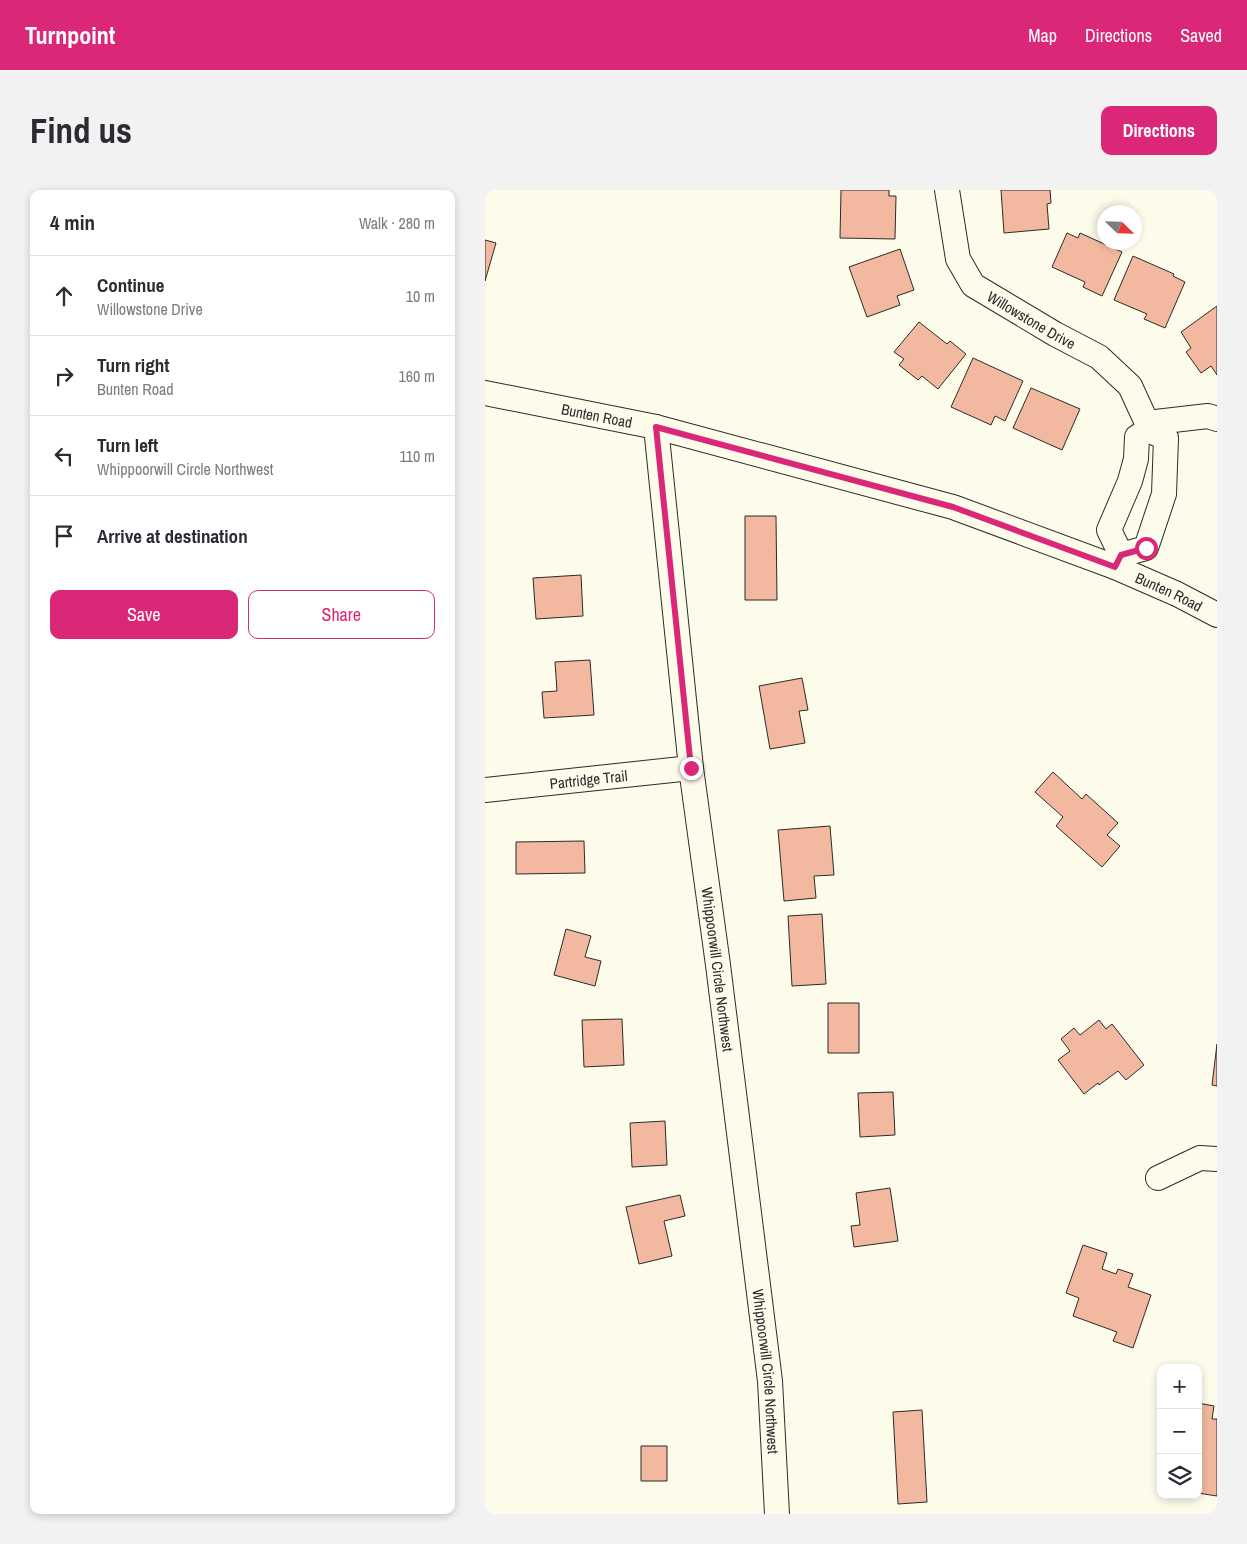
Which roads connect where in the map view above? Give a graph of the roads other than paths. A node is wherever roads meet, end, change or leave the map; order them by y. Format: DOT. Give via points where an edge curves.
graph roads {
  1 [pos="947,190"];
  2 [pos="485,393"];
  3 [pos="1217,419"];
  4 [pos="1147,426"];
  5 [pos="656,427"];
  6 [pos="1133,471"];
  7 [pos="1164,476"];
  8 [pos="1118,561"];
  9 [pos="1217,615"];
  10 [pos="691,768"];
  11 [pos="485,790"];
  12 [pos="1217,1159"];
  13 [pos="1158,1178"];
  14 [pos="777,1514"];
  1 -- 4 [label="street, Willowstone Drive" via="958,260 973,285 1099,357 1130,386"];
  2 -- 5 [label="street, Bunten Road"];
  3 -- 4 [label="street" via="1208,416"];
  4 -- 6 [label="street" via="1137,437"];
  4 -- 7 [label="street, Willowstone Drive" via="1166,438"];
  5 -- 8 [label="street, Bunten Road" via="953,507"];
  5 -- 10 [label="street, Whippoorwill Circle Northwest"];
  6 -- 7 [label="street"];
  6 -- 8 [label="street" via="1109,530"];
  7 -- 8 [label="street, Willowstone Drive" via="1164,494 1146,548"];
  8 -- 9 [label="street, Bunten Road"];
  10 -- 11 [label="street, Partridge Trail"];
  10 -- 14 [label="street, Whippoorwill Circle Northwest" via="770,1381"];
  12 -- 13 [label="street" via="1200,1158"];
}
